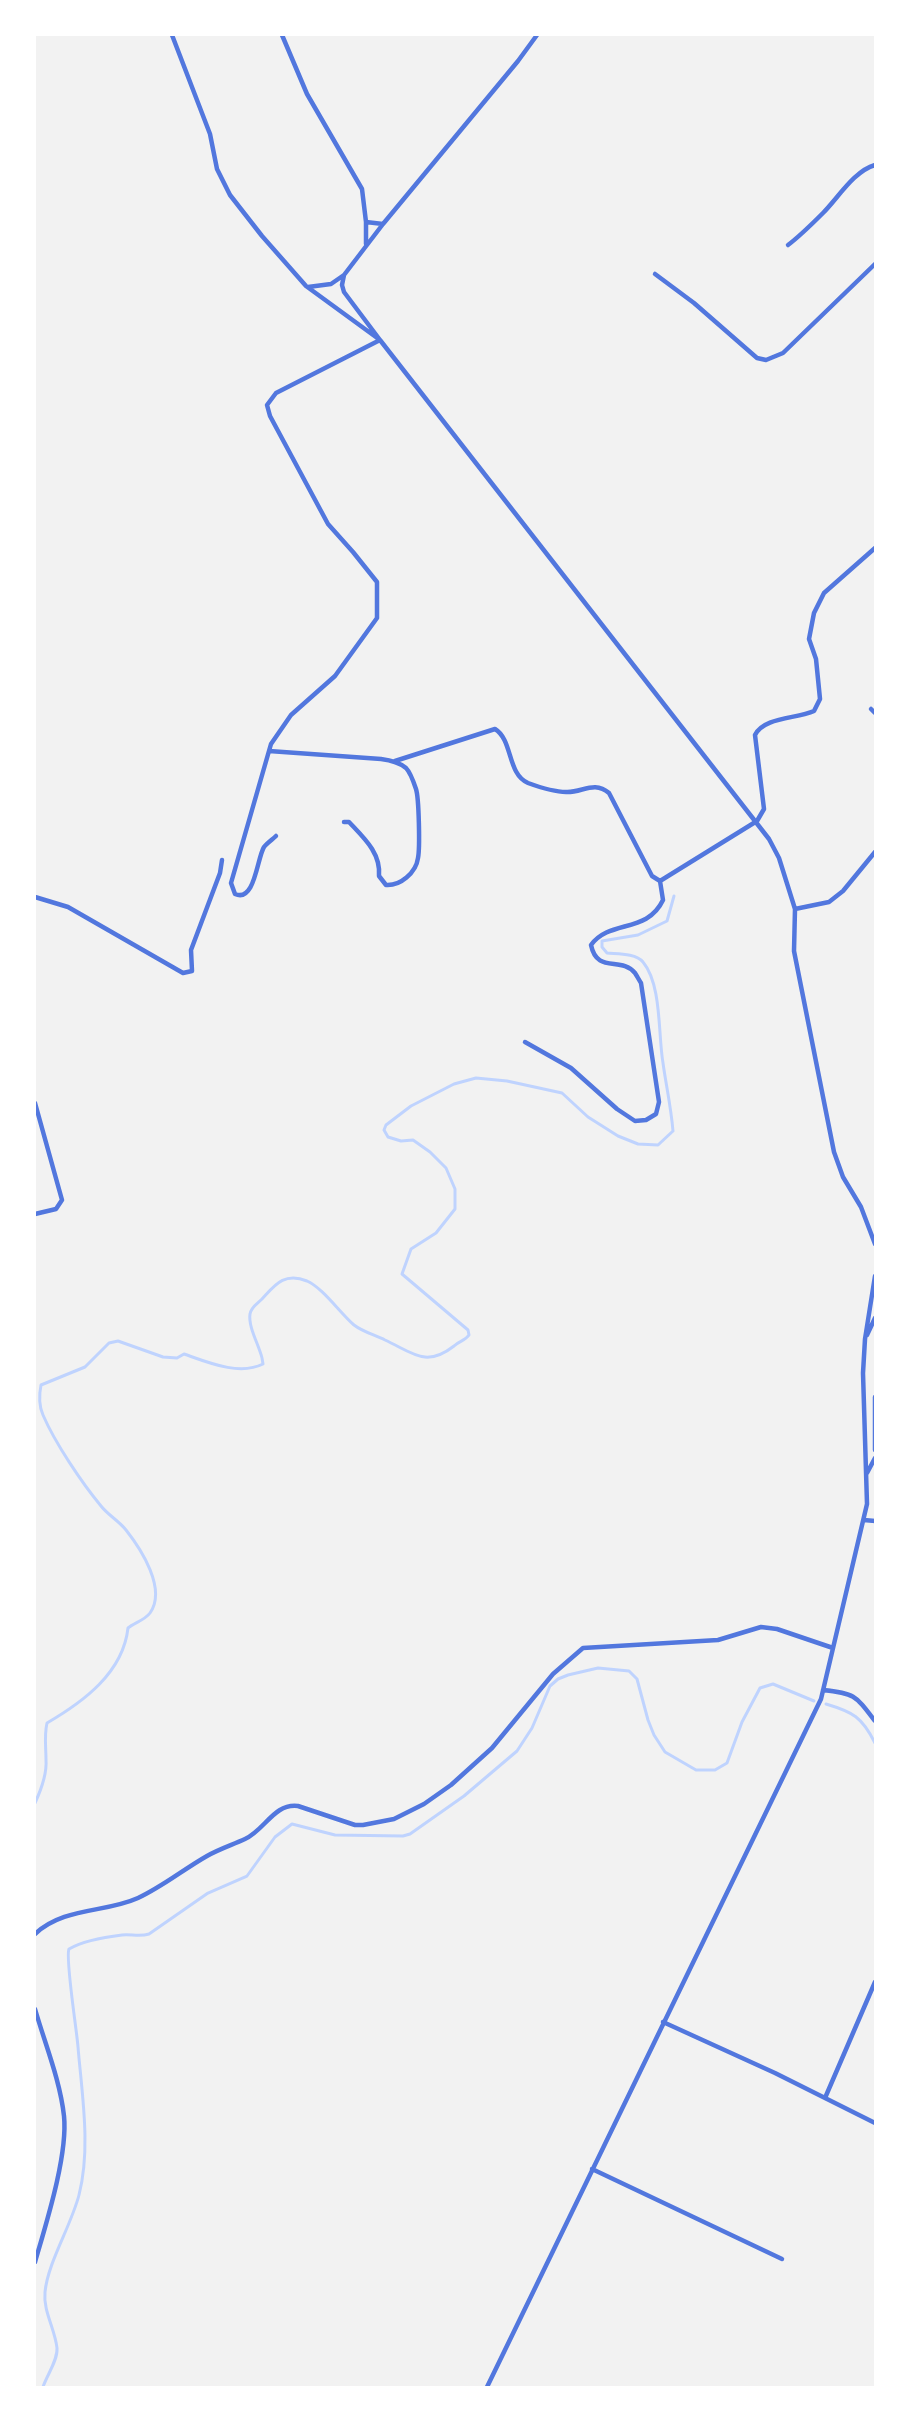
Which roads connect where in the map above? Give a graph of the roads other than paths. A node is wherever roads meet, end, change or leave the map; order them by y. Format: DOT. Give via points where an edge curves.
graph roads {
  1 [pos="172,35"];
  2 [pos="282,35"];
  3 [pos="536,35"];
  4 [pos="875,165"];
  5 [pos="366,222"];
  6 [pos="383,224"];
  7 [pos="366,245"];
  8 [pos="788,245"];
  9 [pos="875,264"];
  10 [pos="655,274"];
  11 [pos="344,275"];
  12 [pos="306,286"];
  13 [pos="380,340"];
  14 [pos="875,548"];
  15 [pos="871,709"];
  16 [pos="875,714"];
  17 [pos="269,751"];
  18 [pos="394,762"];
  19 [pos="757,821"];
  20 [pos="344,822"];
  21 [pos="276,836"];
  22 [pos="875,852"];
  23 [pos="222,860"];
  24 [pos="660,881"];
  25 [pos="35,896"];
  26 [pos="795,908"];
  27 [pos="524,1042"];
  28 [pos="35,1103"];
  29 [pos="35,1214"];
  30 [pos="875,1244"];
  31 [pos="875,1276"];
  32 [pos="875,1318"];
  33 [pos="865,1339"];
  34 [pos="875,1397"];
  35 [pos="875,1450"];
  36 [pos="875,1458"];
  37 [pos="867,1473"];
  38 [pos="864,1520"];
  39 [pos="875,1521"];
  40 [pos="833,1648"];
  41 [pos="823,1690"];
  42 [pos="875,1721"];
  43 [pos="35,1934"];
  44 [pos="875,1982"];
  45 [pos="35,2009"];
  46 [pos="663,2022"];
  47 [pos="825,2098"];
  48 [pos="875,2122"];
  49 [pos="592,2169"];
  50 [pos="782,2259"];
  51 [pos="35,2262"];
  52 [pos="487,2387"];
  1 -- 12 [label="street" via="210,134 217,169 230,195"];
  2 -- 5 [label="street" via="307,94 362,189"];
  3 -- 6 [label="street"];
  4 -- 8 [label="street" via="855,179"];
  5 -- 6 [label="street"];
  5 -- 7 [label="street"];
  6 -- 7 [label="street"];
  7 -- 11 [label="street"];
  9 -- 10 [label="street" via="783,353 766,360 757,358"];
  11 -- 12 [label="street" via="323,287"];
  11 -- 13 [label="street" via="344,292"];
  12 -- 13 [label="street"];
  13 -- 17 [label="street" via="276,393 267,405 328,524 376,582 378,599 377,618 340,669 291,715"];
  13 -- 19 [label="street"];
  14 -- 19 [label="street" via="824,593 814,612 809,639 816,659 820,700 814,711 758,728 755,735 764,809"];
  15 -- 16 [label="street"];
  17 -- 18 [label="street"];
  17 -- 21 [label="street" via="231,883 235,894 239,896 251,888 265,846"];
  18 -- 20 [label="street" via="406,768 416,789 418,859 412,871 402,881 386,885 379,876 375,852 349,822"];
  18 -- 24 [label="street" via="495,729 502,733 516,771 526,782 567,792 603,787 652,876"];
  19 -- 24 [label="street"];
  19 -- 26 [label="street" via="779,858"];
  22 -- 26 [label="street" via="842,892 829,902"];
  23 -- 25 [label="street" via="191,950 192,971 183,973 68,907"];
  24 -- 27 [label="street" via="663,900 652,917 598,936 591,944 600,961 634,971 641,984 659,1102 656,1114 646,1120 635,1120 617,1109 571,1068"];
  26 -- 30 [label="street" via="794,951 834,1152 843,1177 862,1207"];
  28 -- 29 [label="street" via="62,1200 56,1209"];
  31 -- 33 [label="street"];
  32 -- 33 [label="street"];
  33 -- 37 [label="street" via="863,1400"];
  34 -- 35 [label="street"];
  36 -- 37 [label="street"];
  37 -- 38 [label="street"];
  38 -- 39 [label="street"];
  38 -- 40 [label="street"];
  40 -- 41 [label="street"];
  40 -- 43 [label="street" via="777,1629 761,1627 718,1640 583,1648 553,1674 506,1734 473,1767 406,1814 382,1822 355,1825 298,1806 288,1806 276,1812 247,1838 208,1855 138,1898 72,1914"];
  41 -- 42 [label="street" via="847,1692 854,1696"];
  41 -- 46 [label="street"];
  44 -- 47 [label="street"];
  45 -- 51 [label="street" via="61,2102 65,2141"];
  46 -- 47 [label="street"];
  46 -- 49 [label="street"];
  47 -- 48 [label="street"];
  49 -- 50 [label="street"];
  49 -- 52 [label="street"];
}
